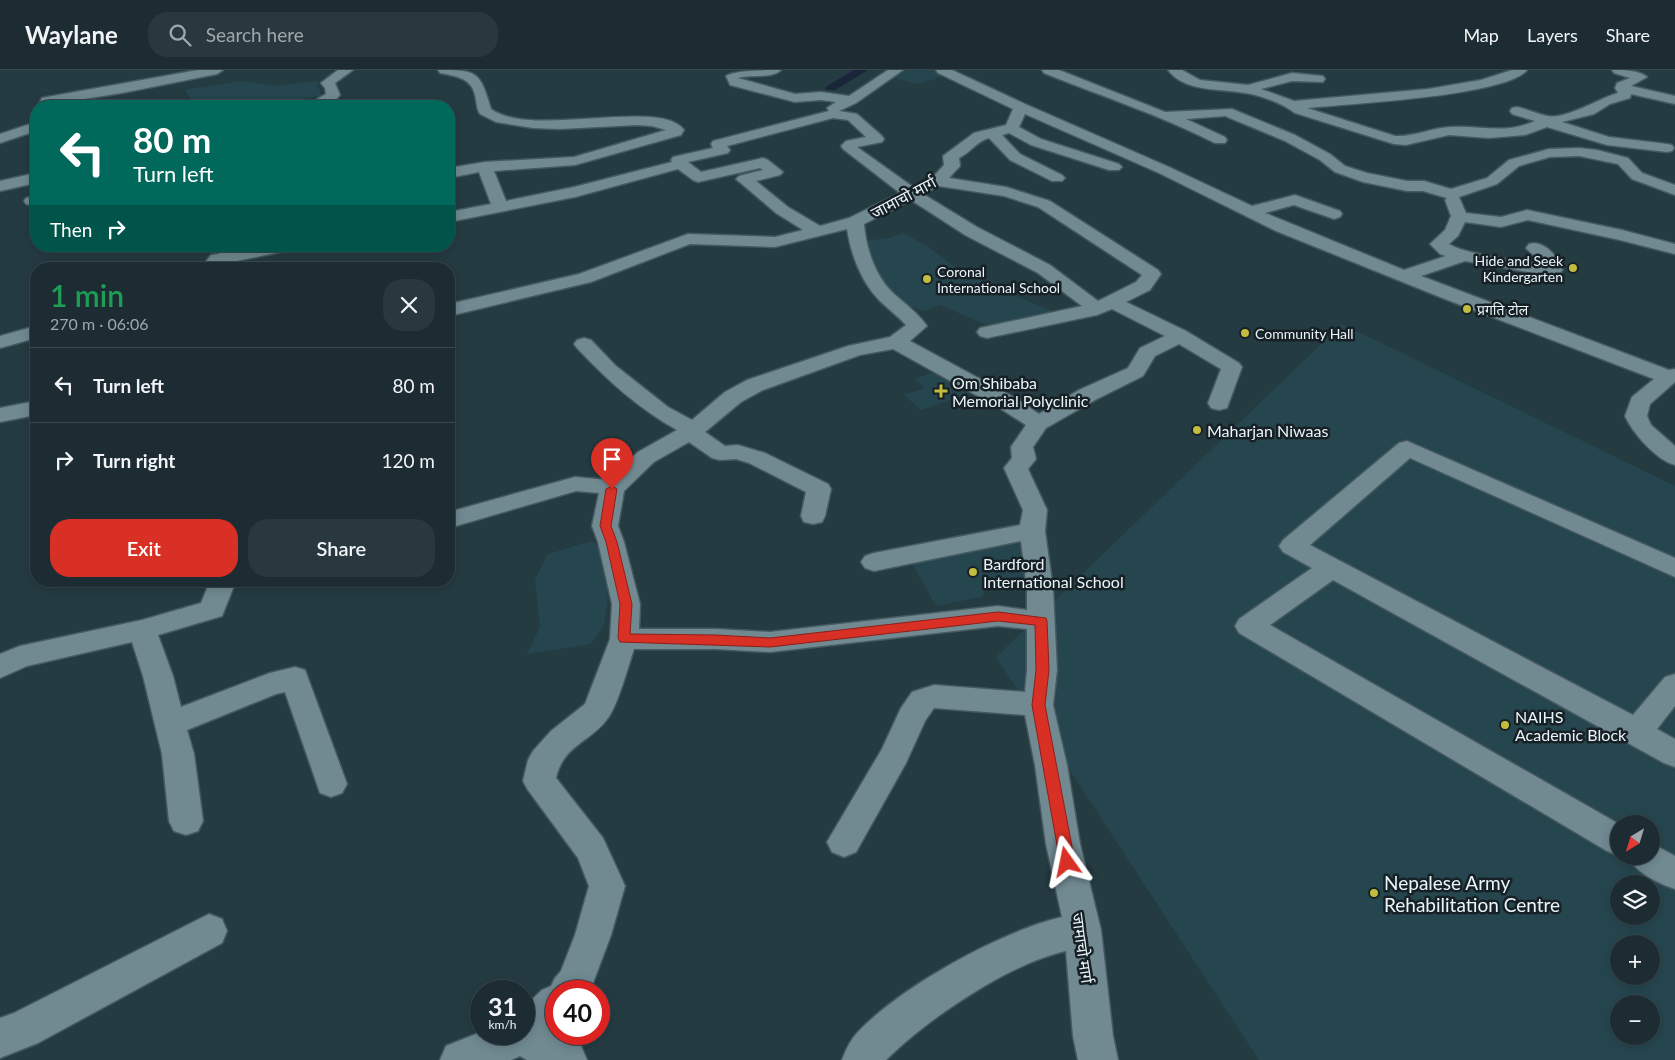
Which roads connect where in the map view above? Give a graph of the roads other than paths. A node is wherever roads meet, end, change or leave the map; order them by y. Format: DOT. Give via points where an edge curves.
graph roads {
  1 [pos="216,70"];
  2 [pos="346,70"];
  3 [pos="444,70"];
  4 [pos="775,70"];
  5 [pos="897,70"];
  6 [pos="942,70"];
  7 [pos="1048,70"];
  8 [pos="1174,70"];
  9 [pos="1521,70"];
  10 [pos="1618,70"];
  11 [pos="1319,79"];
  12 [pos="1621,88"];
  13 [pos="1248,89"];
  14 [pos="48,100"];
  15 [pos="326,100"];
  16 [pos="851,100"];
  17 [pos="1675,100"];
  18 [pos="1293,105"];
  19 [pos="1517,111"];
  20 [pos="821,116"];
  21 [pos="1162,116"];
  22 [pos="1007,122"];
  23 [pos="1547,122"];
  24 [pos="30,128"];
  25 [pos="653,138"];
  26 [pos="0,140"];
  27 [pos="1220,140"];
  28 [pos="1672,146"];
  29 [pos="680,162"];
  30 [pos="485,167"];
  31 [pos="1114,167"];
  32 [pos="455,173"];
  33 [pos="1057,178"];
  34 [pos="30,179"];
  35 [pos="937,181"];
  36 [pos="0,186"];
  37 [pos="1675,190"];
  38 [pos="912,194"];
  39 [pos="1452,194"];
  40 [pos="500,206"];
  41 [pos="1252,211"];
  42 [pos="1334,214"];
  43 [pos="455,215"];
  44 [pos="1459,216"];
  45 [pos="855,222"];
  46 [pos="816,230"];
  47 [pos="1535,248"];
  48 [pos="1675,249"];
  49 [pos="228,252"];
  50 [pos="1464,256"];
  51 [pos="215,262"];
  52 [pos="1406,275"];
  53 [pos="1104,306"];
  54 [pos="455,308"];
  55 [pos="987,332"];
  56 [pos="30,334"];
  57 [pos="1179,335"];
  58 [pos="0,342"];
  59 [pos="896,342"];
  60 [pos="584,344"];
  61 [pos="1672,376"];
  62 [pos="1219,403"];
  63 [pos="30,409"];
  64 [pos="0,415"];
  65 [pos="1038,423"];
  66 [pos="692,431"];
  67 [pos="1675,458"];
  68 [pos="612,489"];
  69 [pos="813,516"];
  70 [pos="455,518"];
  71 [pos="1032,531"];
  72 [pos="874,562"];
  73 [pos="1331,568"];
  74 [pos="1675,568"];
  75 [pos="223,587"];
  76 [pos="1041,621"];
  77 [pos="142,630"];
  78 [pos="624,638"];
  79 [pos="0,667"];
  80 [pos="1675,685"];
  81 [pos="1038,705"];
  82 [pos="171,724"];
  83 [pos="1637,732"];
  84 [pos="1675,754"];
  85 [pos="331,784"];
  86 [pos="186,821"];
  87 [pos="1610,836"];
  88 [pos="844,842"];
  89 [pos="1660,865"];
  90 [pos="1675,874"];
  91 [pos="1083,930"];
  92 [pos="209,931"];
  93 [pos="576,980"];
  94 [pos="545,1014"];
  95 [pos="535,1023"];
  96 [pos="0,1038"];
  97 [pos="535,1043"];
  98 [pos="499,1045"];
  99 [pos="460,1060"];
  100 [pos="567,1060"];
  101 [pos="862,1060"];
  102 [pos="1098,1060"];
  1 -- 14 [label="street"];
  2 -- 15 [label="street" via="327,83 334,96"];
  3 -- 25 [label="street" via="472,79 481,93 485,110 498,118 560,125 648,122 666,124 677,130"];
  4 -- 16 [label="street" via="744,72 732,76 732,79 795,98 821,96"];
  5 -- 16 [label="street"];
  6 -- 22 [label="street"];
  7 -- 21 [label="street"];
  8 -- 13 [label="street" via="1192,82"];
  9 -- 18 [label="street" via="1483,84 1428,93"];
  10 -- 12 [label="street" via="1641,77"];
  11 -- 13 [label="street" via="1292,77"];
  12 -- 17 [label="street"];
  12 -- 23 [label="street" via="1625,95 1577,115"];
  13 -- 18 [label="street"];
  16 -- 20 [label="street"];
  18 -- 23 [label="street" via="1385,138 1406,141 1449,130 1489,134 1525,131"];
  19 -- 23 [label="street"];
  20 -- 29 [label="street" via="718,144 723,150"];
  20 -- 38 [label="street" via="852,117 876,137 848,146"];
  21 -- 27 [label="street" via="1186,123"];
  21 -- 39 [label="street" via="1227,112 1290,138 1340,169 1384,182 1424,186"];
  22 -- 31 [label="street" via="1036,142"];
  22 -- 33 [label="street" via="1015,157"];
  22 -- 35 [label="street, जामाचो मार्ग" via="950,156 952,166"];
  22 -- 41 [label="street" via="1164,170"];
  23 -- 28 [label="street" via="1607,141"];
  24 -- 26 [label="street"];
  25 -- 29 [label="street"];
  25 -- 30 [label="street" via="575,161"];
  29 -- 40 [label="street" via="575,192"];
  29 -- 46 [label="street" via="698,177 763,163 775,172 744,179 782,210"];
  30 -- 32 [label="street"];
  30 -- 40 [label="street"];
  34 -- 36 [label="street"];
  35 -- 38 [label="street, जामाचो मार्ग"];
  35 -- 53 [label="street" via="1006,192 1044,204 1152,274 1143,286"];
  37 -- 39 [label="street" via="1637,176 1623,162 1579,152 1548,153 1514,163 1492,181"];
  38 -- 45 [label="street, जामाचो मार्ग"];
  38 -- 53 [label="street"];
  39 -- 44 [label="street"];
  40 -- 43 [label="street"];
  41 -- 42 [label="street" via="1295,200"];
  41 -- 52 [label="street" via="1282,227"];
  44 -- 48 [label="street" via="1487,223 1513,221 1527,215"];
  44 -- 50 [label="street" via="1452,232 1439,244"];
  45 -- 46 [label="street"];
  45 -- 59 [label="street, जामाचो मार्ग" via="856,235 881,291 909,314 918,326"];
  46 -- 54 [label="street" via="775,242 688,239 585,278"];
  47 -- 50 [label="street" via="1554,269"];
  49 -- 51 [label="street"];
  50 -- 52 [label="street"];
  52 -- 61 [label="street"];
  53 -- 55 [label="street"];
  53 -- 57 [label="street"];
  56 -- 58 [label="street"];
  57 -- 62 [label="street" via="1232,367"];
  57 -- 65 [label="street" via="1147,352 1136,372"];
  59 -- 65 [label="street"];
  59 -- 66 [label="street" via="855,350 755,385 733,397"];
  60 -- 66 [label="street" via="660,412"];
  61 -- 67 [label="street" via="1640,402 1636,416 1642,428"];
  63 -- 64 [label="street"];
  65 -- 71 [label="street, जामाचो मार्ग" via="1022,447 1024,459 1016,468 1035,510"];
  66 -- 68 [label="street" via="646,457"];
  66 -- 69 [label="street" via="720,453 738,452 757,458 819,489"];
  68 -- 70 [label="street" via="575,484"];
  68 -- 78 [label="street" via="605,526 626,604"];
  71 -- 72 [label="street"];
  71 -- 76 [label="street, जामाचो मार्ग"];
  73 -- 74 [label="street" via="1292,546 1407,448"];
  73 -- 83 [label="street"];
  73 -- 87 [label="street" via="1249,626"];
  75 -- 77 [label="street" via="212,610"];
  76 -- 78 [label="street" via="998,616 770,642"];
  76 -- 81 [label="street, जामाचो मार्ग" via="1042,670"];
  77 -- 79 [label="street" via="20,656"];
  77 -- 82 [label="street"];
  78 -- 93 [label="street" via="597,711 544,760 539,781 591,849 607,886"];
  80 -- 83 [label="street"];
  81 -- 88 [label="street" via="934,696 923,700"];
  81 -- 91 [label="street, जामाचो मार्ग" via="1063,844"];
  82 -- 85 [label="street" via="270,684 295,678"];
  82 -- 86 [label="street"];
  83 -- 84 [label="street"];
  89 -- 90 [label="street"];
  91 -- 101 [label="street" via="1038,941 973,972 900,1021 866,1051"];
  91 -- 102 [label="street, जामाचो मार्ग"];
  92 -- 96 [label="street" via="24,1029"];
  94 -- 95 [label="street"];
  97 -- 100 [label="street"];
  98 -- 99 [label="street"];
}
